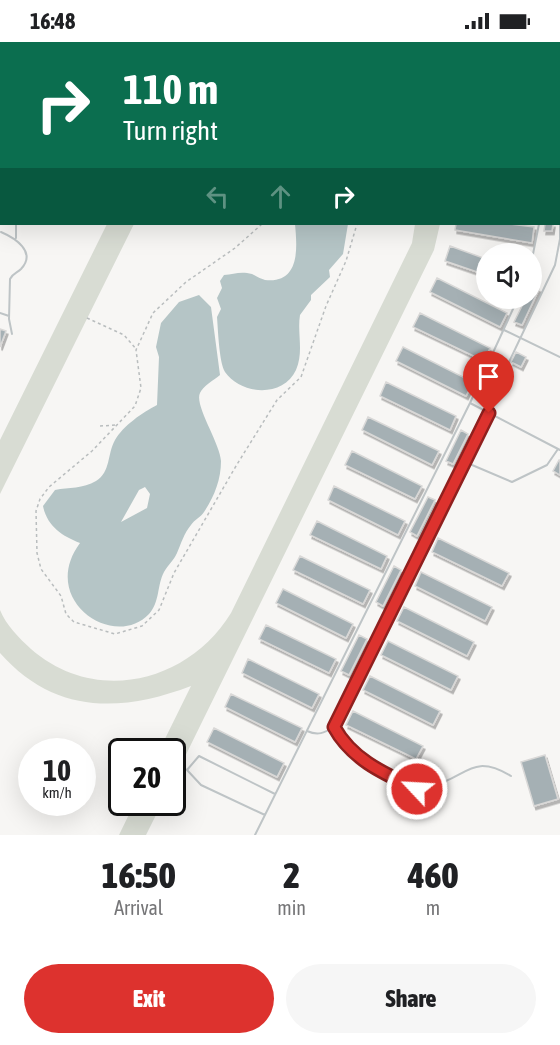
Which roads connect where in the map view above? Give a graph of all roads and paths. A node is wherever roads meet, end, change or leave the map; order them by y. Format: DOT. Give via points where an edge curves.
graph roads {
  1 [pos="16,225"];
  2 [pos="261,225"];
  3 [pos="357,225"];
  4 [pos="539,225"];
  5 [pos="560,225"];
  6 [pos="1,232"];
  7 [pos="15,238"];
  8 [pos="535,243"];
  9 [pos="513,309"];
  10 [pos="0,313"];
  11 [pos="9,316"];
  12 [pos="87,318"];
  13 [pos="504,330"];
  14 [pos="12,334"];
  15 [pos="522,339"];
  16 [pos="136,350"];
  17 [pos="560,357"];
  18 [pos="470,403"];
  19 [pos="489,413"];
  20 [pos="118,425"];
  21 [pos="100,426"];
  22 [pos="559,449"];
  23 [pos="465,462"];
  24 [pos="334,727"];
  25 [pos="307,730"];
  26 [pos="187,770"];
  27 [pos="511,776"];
  28 [pos="275,794"];
  29 [pos="265,815"];
  30 [pos="255,835"];
  1 -- 7 [label="lane"];
  2 -- 16 [label="path" via="167,298 153,313"];
  3 -- 20 [label="path" via="301,376 278,400 236,466 174,573 159,610 142,626 115,633 74,622 66,614 61,596 41,569 36,511 49,487"];
  4 -- 8 [label="lane"];
  5 -- 15 [label="lane" via="555,265"];
  6 -- 7 [label="lane"];
  7 -- 11 [label="lane" via="24,246 25,254 21,269 10,279"];
  9 -- 13 [label="lane"];
  10 -- 11 [label="lane"];
  11 -- 14 [label="lane"];
  12 -- 16 [label="path" via="124,335"];
  13 -- 15 [label="lane"];
  13 -- 18 [label="lane"];
  15 -- 17 [label="lane"];
  15 -- 19 [label="lane"];
  16 -- 20 [label="path" via="141,388 135,406"];
  18 -- 19 [label="lane"];
  18 -- 25 [label="lane"];
  19 -- 22 [label="lane"];
  19 -- 23 [label="lane"];
  20 -- 21 [label="path"];
  22 -- 23 [label="lane" via="547,465 512,482"];
  23 -- 24 [label="lane"];
  24 -- 25 [label="lane" via="315,735"];
  24 -- 27 [label="lane" via="343,743 363,760 417,789 440,784 468,769 492,765"];
  25 -- 28 [label="lane"];
  26 -- 28 [label="lane" via="199,756"];
  26 -- 29 [label="lane" via="201,785"];
  28 -- 29 [label="lane"];
  29 -- 30 [label="lane"];
}
